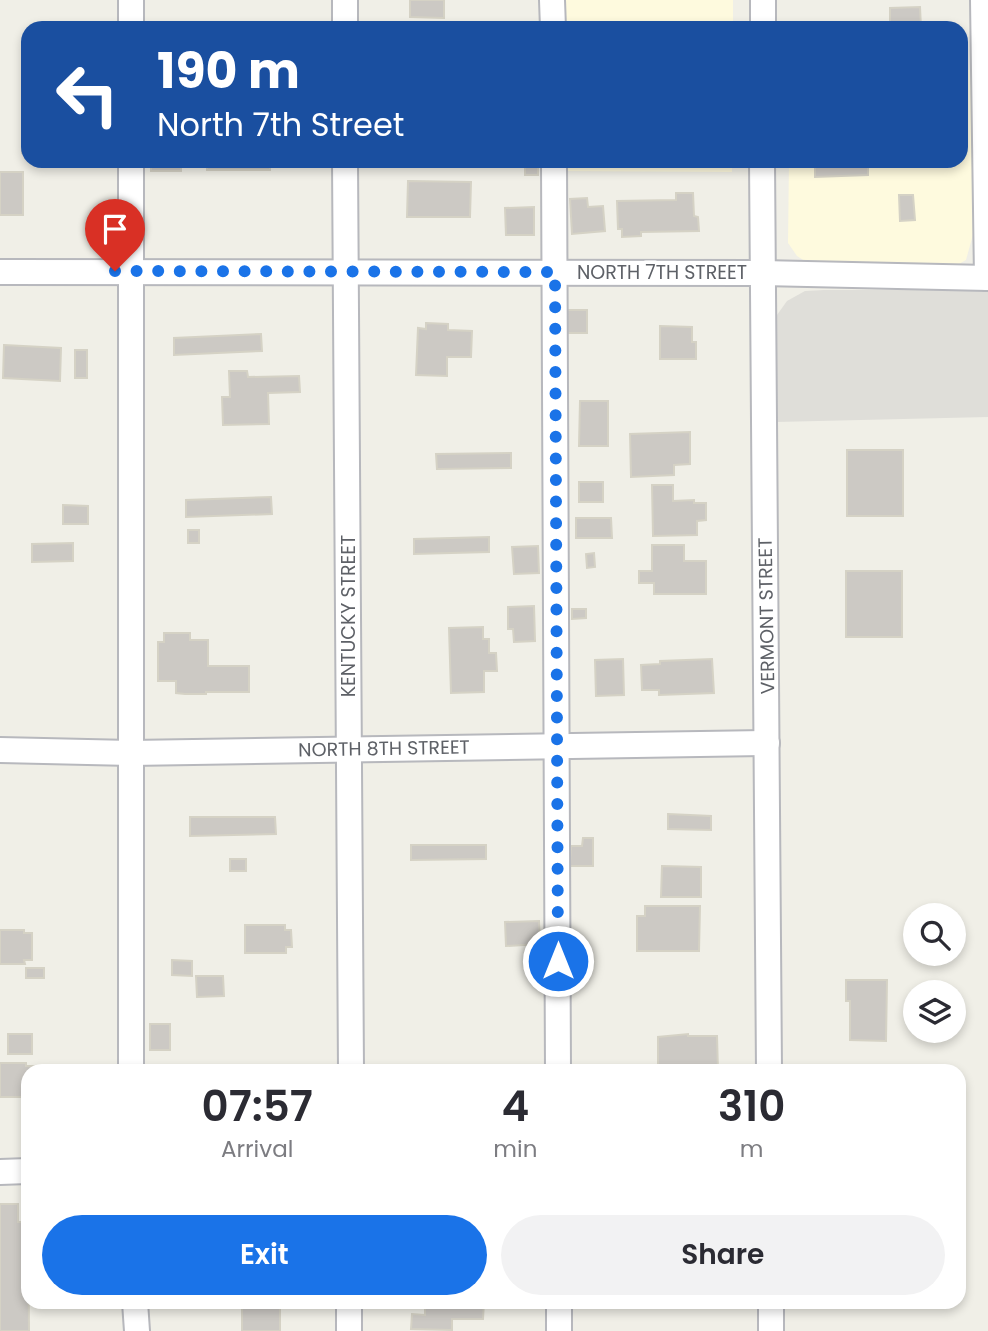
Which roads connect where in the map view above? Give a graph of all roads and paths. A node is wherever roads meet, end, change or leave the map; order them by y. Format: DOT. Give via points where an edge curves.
graph roads {
  1 [pos="131,0"];
  2 [pos="345,0"];
  3 [pos="552,0"];
  4 [pos="763,0"];
  5 [pos="984,0"];
  6 [pos="131,21"];
  7 [pos="345,21"];
  8 [pos="553,21"];
  9 [pos="763,21"];
  10 [pos="131,168"];
  11 [pos="345,168"];
  12 [pos="554,168"];
  13 [pos="762,168"];
  14 [pos="131,271"];
  15 [pos="0,272"];
  16 [pos="346,272"];
  17 [pos="555,272"];
  18 [pos="761,273"];
  19 [pos="987,278"];
  20 [pos="768,743"];
  21 [pos="558,746"];
  22 [pos="349,749"];
  23 [pos="0,750"];
  24 [pos="131,753"];
  25 [pos="131,1064"];
  26 [pos="351,1064"];
  27 [pos="558,1064"];
  28 [pos="769,1064"];
  29 [pos="21,1171"];
  30 [pos="0,1172"];
  31 [pos="135,1309"];
  32 [pos="349,1309"];
  33 [pos="559,1309"];
  34 [pos="771,1309"];
  35 [pos="137,1331"];
  36 [pos="349,1331"];
  37 [pos="559,1331"];
  38 [pos="771,1331"];
  1 -- 6 [label="street"];
  2 -- 7 [label="street"];
  3 -- 8 [label="street"];
  4 -- 9 [label="street"];
  5 -- 19 [label="street"];
  10 -- 14 [label="street"];
  11 -- 16 [label="street, KENTUCKY STREET"];
  12 -- 17 [label="street"];
  13 -- 18 [label="street, VERMONT STREET"];
  14 -- 15 [label="street, NORTH 7TH STREET"];
  14 -- 16 [label="street, NORTH 7TH STREET"];
  14 -- 24 [label="street"];
  16 -- 17 [label="street, NORTH 7TH STREET"];
  16 -- 22 [label="street, KENTUCKY STREET"];
  17 -- 18 [label="street, NORTH 7TH STREET"];
  17 -- 21 [label="street"];
  18 -- 19 [label="street, NORTH 7TH STREET"];
  18 -- 20 [label="street, VERMONT STREET"];
  20 -- 21 [label="street, NORTH 8TH STREET"];
  20 -- 28 [label="street, VERMONT STREET"];
  21 -- 22 [label="street, NORTH 8TH STREET"];
  21 -- 27 [label="street"];
  22 -- 24 [label="street, NORTH 8TH STREET"];
  22 -- 26 [label="street, KENTUCKY STREET"];
  23 -- 24 [label="street, NORTH 8TH STREET"];
  24 -- 25 [label="street"];
  29 -- 30 [label="street"];
  31 -- 35 [label="street"];
  32 -- 36 [label="street"];
  33 -- 37 [label="street"];
  34 -- 38 [label="street"];
}
